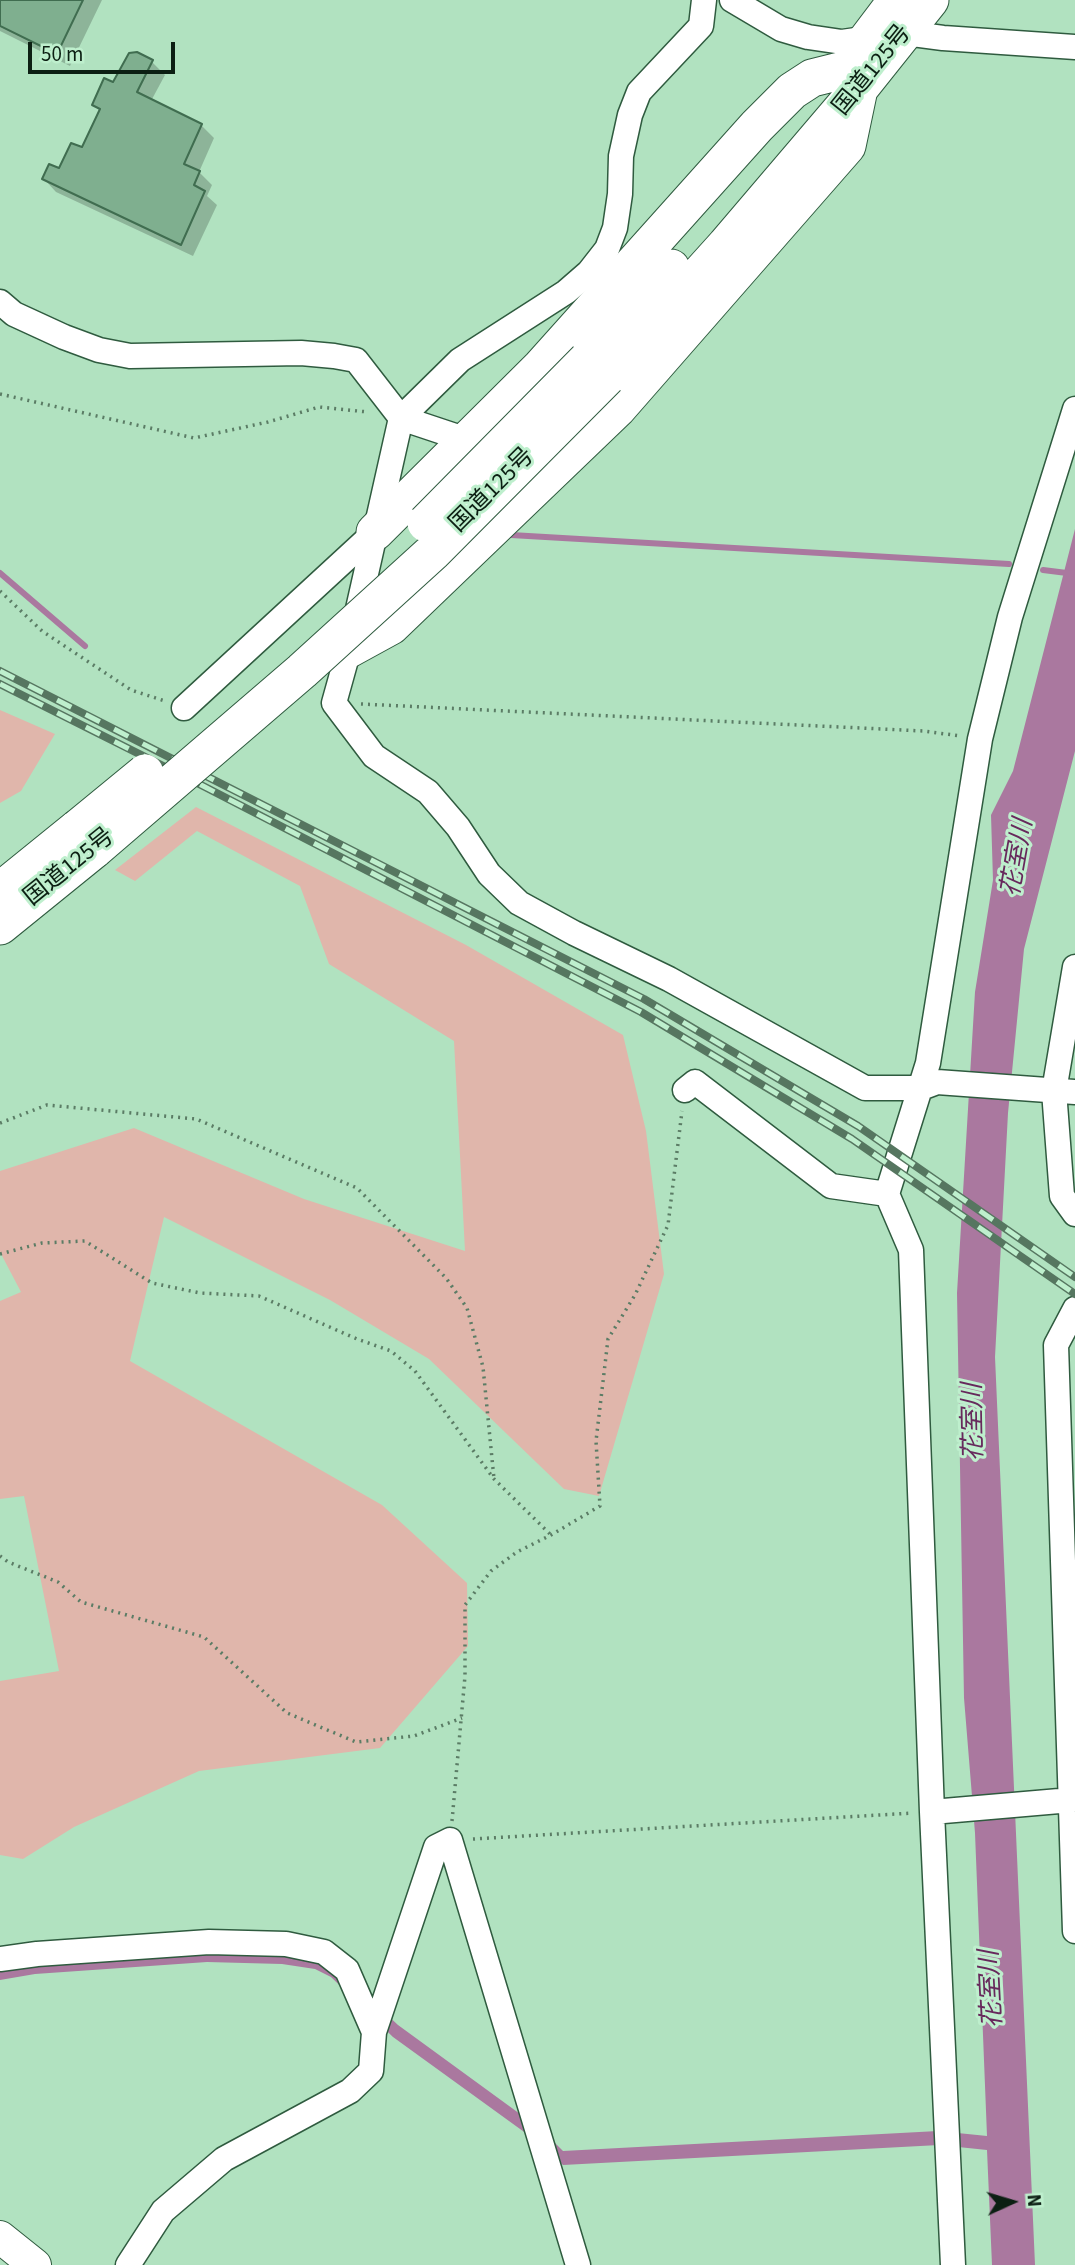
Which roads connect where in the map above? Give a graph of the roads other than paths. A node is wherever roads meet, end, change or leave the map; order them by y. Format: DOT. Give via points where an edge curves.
graph roads {
  1 [pos="704,0"];
  2 [pos="732,0"];
  3 [pos="930,0"];
  4 [pos="901,16"];
  5 [pos="869,37"];
  6 [pos="1075,47"];
  7 [pos="851,80"];
  8 [pos="0,302"];
  9 [pos="1075,409"];
  10 [pos="401,418"];
  11 [pos="467,440"];
  12 [pos="375,532"];
  13 [pos="349,649"];
  14 [pos="184,708"];
  15 [pos="276,708"];
  16 [pos="86,838"];
  17 [pos="0,891"];
  18 [pos="0,926"];
  19 [pos="1075,967"];
  20 [pos="929,1085"];
  21 [pos="685,1090"];
  22 [pos="1057,1090"];
  23 [pos="887,1194"];
  24 [pos="1075,1214"];
  25 [pos="1075,1309"];
  26 [pos="1071,1800"];
  27 [pos="932,1812"];
  28 [pos="1075,1931"];
  29 [pos="0,1959"];
  30 [pos="374,2032"];
  31 [pos="0,2237"];
  32 [pos="34,2265"];
  33 [pos="128,2265"];
  34 [pos="579,2265"];
  35 [pos="953,2265"];
  1 -- 10 [label="street" via="701,26 639,92 629,115 615,228 607,249 566,292 460,360"];
  2 -- 5 [label="street" via="781,29 808,37 842,42"];
  3 -- 4 [label="highway, 国道125号"];
  4 -- 5 [label="highway, 国道125号"];
  4 -- 6 [label="street"];
  4 -- 7 [label="highway, 国道125号"];
  5 -- 7 [label="highway, 国道125号"];
  7 -- 11 [label="highway" via="812,78 792,91 541,367"];
  7 -- 13 [label="highway" via="847,146 617,409 391,626"];
  7 -- 16 [label="highway, 国道125号, bridge" via="819,101 699,238 597,369 188,737"];
  8 -- 10 [label="street" via="14,314 64,337 130,356 301,353 356,360"];
  9 -- 20 [label="street" via="1010,617 980,739 928,1063"];
  10 -- 11 [label="street"];
  10 -- 12 [label="street"];
  11 -- 12 [label="highway"];
  12 -- 13 [label="street"];
  12 -- 14 [label="street"];
  13 -- 15 [label="street"];
  13 -- 20 [label="street" via="334,703 374,756 428,792 489,874 519,903 669,979 865,1088"];
  16 -- 17 [label="highway, 国道125号"];
  16 -- 18 [label="highway, 国道125号"];
  19 -- 22 [label="street"];
  20 -- 22 [label="street"];
  20 -- 23 [label="street"];
  21 -- 23 [label="street" via="695,1082 831,1186"];
  22 -- 24 [label="street" via="1062,1196"];
  23 -- 27 [label="street" via="911,1250"];
  25 -- 26 [label="street" via="1056,1345"];
  26 -- 27 [label="street"];
  26 -- 28 [label="street"];
  27 -- 35 [label="street"];
  29 -- 30 [label="street" via="209,1942 286,1944 324,1952 347,1970"];
  30 -- 33 [label="street" via="371,2071 350,2091 224,2159 163,2211"];
  30 -- 34 [label="street" via="436,1847 450,1840"];
  31 -- 32 [label="main road"];
}
